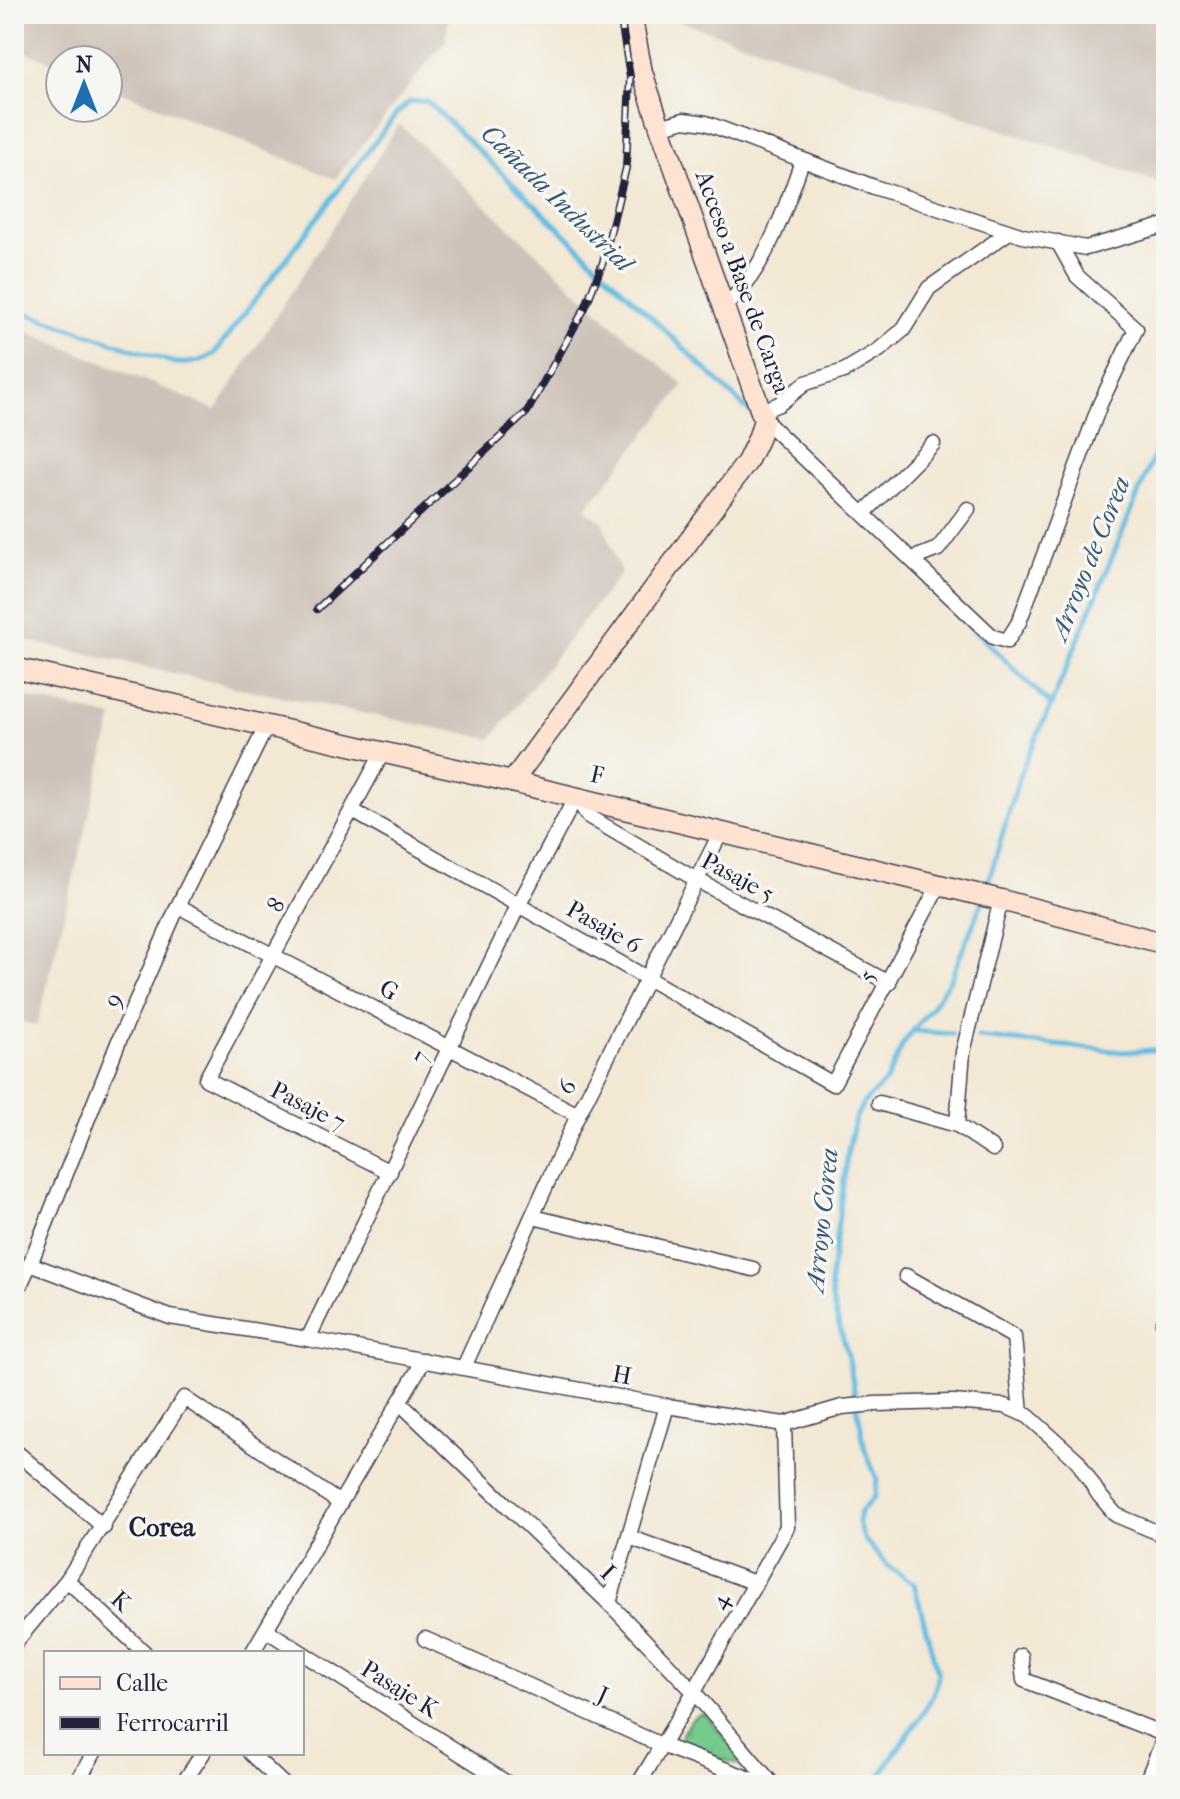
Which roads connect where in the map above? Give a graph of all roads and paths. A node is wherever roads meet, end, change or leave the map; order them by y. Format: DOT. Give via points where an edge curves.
graph roads {
  1 [pos="631,14"];
  2 [pos="660,127"];
  3 [pos="802,161"];
  4 [pos="1166,225"];
  5 [pos="1009,232"];
  6 [pos="1058,242"];
  7 [pos="722,308"];
  8 [pos="763,416"];
  9 [pos="933,444"];
  10 [pos="968,509"];
  11 [pos="864,513"];
  12 [pos="912,559"];
  13 [pos="14,668"];
  14 [pos="266,727"];
  15 [pos="383,752"];
  16 [pos="512,782"];
  17 [pos="576,797"];
  18 [pos="353,811"];
  19 [pos="721,832"];
  20 [pos="695,879"];
  21 [pos="938,887"];
  22 [pos="1001,900"];
  23 [pos="519,904"];
  24 [pos="178,906"];
  25 [pos="1166,944"];
  26 [pos="275,955"];
  27 [pos="647,977"];
  28 [pos="889,983"];
  29 [pos="450,1046"];
  30 [pos="206,1079"];
  31 [pos="833,1084"];
  32 [pos="879,1103"];
  33 [pos="578,1115"];
  34 [pos="957,1125"];
  35 [pos="993,1149"];
  36 [pos="390,1172"];
  37 [pos="533,1217"];
  38 [pos="30,1264"];
  39 [pos="753,1269"];
  40 [pos="906,1276"];
  41 [pos="14,1297"];
  42 [pos="308,1339"];
  43 [pos="424,1360"];
  44 [pos="464,1367"];
  45 [pos="400,1403"];
  46 [pos="667,1406"];
  47 [pos="1021,1413"];
  48 [pos="784,1424"];
  49 [pos="14,1450"];
  50 [pos="340,1503"];
  51 [pos="104,1527"];
  52 [pos="1166,1536"];
  53 [pos="629,1537"];
  54 [pos="67,1580"];
  55 [pos="755,1583"];
  56 [pos="609,1603"];
  57 [pos="266,1630"];
  58 [pos="425,1639"];
  59 [pos="14,1644"];
  60 [pos="143,1651"];
  61 [pos="253,1651"];
  62 [pos="299,1651"];
  63 [pos="304,1654"];
  64 [pos="1021,1656"];
  65 [pos="694,1692"];
  66 [pos="1166,1734"];
  67 [pos="661,1745"];
  68 [pos="93,1755"];
  69 [pos="202,1755"];
  70 [pos="252,1755"];
  71 [pos="77,1782"];
  72 [pos="277,1782"];
  73 [pos="182,1785"];
  74 [pos="510,1785"];
  75 [pos="638,1785"];
  76 [pos="766,1785"];
  77 [pos="773,1785"];
  78 [pos="1145,1785"];
  1 -- 2 [label="street, Acceso a Base de Carga"];
  2 -- 3 [label="street" via="684,120 706,123"];
  2 -- 7 [label="street, Acceso a Base de Carga"];
  3 -- 5 [label="street"];
  3 -- 7 [label="street" via="761,264 738,296"];
  4 -- 6 [label="street" via="1086,248"];
  5 -- 6 [label="street"];
  5 -- 8 [label="street" via="929,288 903,330 879,350 844,371 806,383"];
  6 -- 12 [label="street" via="1077,276 1136,329 1100,404 1019,622 1007,641 993,637"];
  7 -- 8 [label="street, Acceso a Base de Carga"];
  8 -- 11 [label="street"];
  8 -- 16 [label="street, Acceso a Base de Carga" via="747,462"];
  9 -- 11 [label="street"];
  10 -- 12 [label="street" via="938,549"];
  11 -- 12 [label="street"];
  13 -- 14 [label="street, F"];
  14 -- 15 [label="street, F"];
  14 -- 24 [label="street, 9"];
  15 -- 16 [label="street, F"];
  15 -- 18 [label="street, 8"];
  16 -- 17 [label="street, F"];
  17 -- 19 [label="street, F"];
  17 -- 20 [label="street, Pasaje 5" via="588,816"];
  17 -- 23 [label="street, 7"];
  18 -- 23 [label="street, Pasaje 6"];
  18 -- 26 [label="street, 8"];
  19 -- 20 [label="street, 6"];
  19 -- 21 [label="street, F"];
  20 -- 27 [label="street, 6"];
  20 -- 28 [label="street, Pasaje 5"];
  21 -- 22 [label="street, F"];
  21 -- 28 [label="street, 5"];
  22 -- 25 [label="street, F"];
  22 -- 34 [label="street" via="963,1052"];
  23 -- 27 [label="street, Pasaje 6"];
  23 -- 29 [label="street, 7"];
  24 -- 26 [label="street, G"];
  24 -- 38 [label="street, 9"];
  26 -- 29 [label="street, G"];
  26 -- 30 [label="street, 8"];
  27 -- 31 [label="street, Pasaje 6"];
  27 -- 33 [label="street, 6"];
  28 -- 31 [label="street, 5"];
  29 -- 33 [label="street, G"];
  29 -- 36 [label="street, 7"];
  30 -- 36 [label="street, Pasaje 7"];
  32 -- 34 [label="street"];
  33 -- 37 [label="street, 6"];
  34 -- 35 [label="street"];
  36 -- 42 [label="street, 7"];
  37 -- 39 [label="street"];
  37 -- 44 [label="street, 6"];
  38 -- 41 [label="street, 9"];
  38 -- 42 [label="street, H" via="170,1317"];
  40 -- 47 [label="street" via="1014,1337"];
  42 -- 43 [label="street, H"];
  43 -- 44 [label="street, H"];
  43 -- 45 [label="street"];
  44 -- 46 [label="street, H"];
  45 -- 50 [label="street"];
  45 -- 56 [label="street, I"];
  46 -- 48 [label="street, H"];
  46 -- 53 [label="street"];
  47 -- 48 [label="street, H" via="1005,1406 952,1402 875,1404 842,1407"];
  47 -- 52 [label="street, H" via="1077,1460 1116,1515"];
  48 -- 55 [label="street, 4" via="787,1527"];
  49 -- 51 [label="street"];
  50 -- 51 [label="street" via="184,1398"];
  50 -- 57 [label="street"];
  51 -- 54 [label="street"];
  53 -- 55 [label="street"];
  53 -- 56 [label="street"];
  54 -- 59 [label="street"];
  54 -- 60 [label="street, K"];
  55 -- 65 [label="street, 4"];
  56 -- 65 [label="street, I"];
  57 -- 61 [label="street"];
  57 -- 62 [label="street, Pasaje K"];
  58 -- 67 [label="street, J"];
  63 -- 74 [label="street, Pasaje K"];
  64 -- 66 [label="street" via="1024,1680"];
  65 -- 67 [label="street, 4"];
  65 -- 77 [label="street, I"];
  66 -- 78 [label="street"];
  67 -- 75 [label="street, 4"];
  67 -- 76 [label="street, J"];
  68 -- 71 [label="street"];
  69 -- 73 [label="street"];
  70 -- 72 [label="street"];
}
